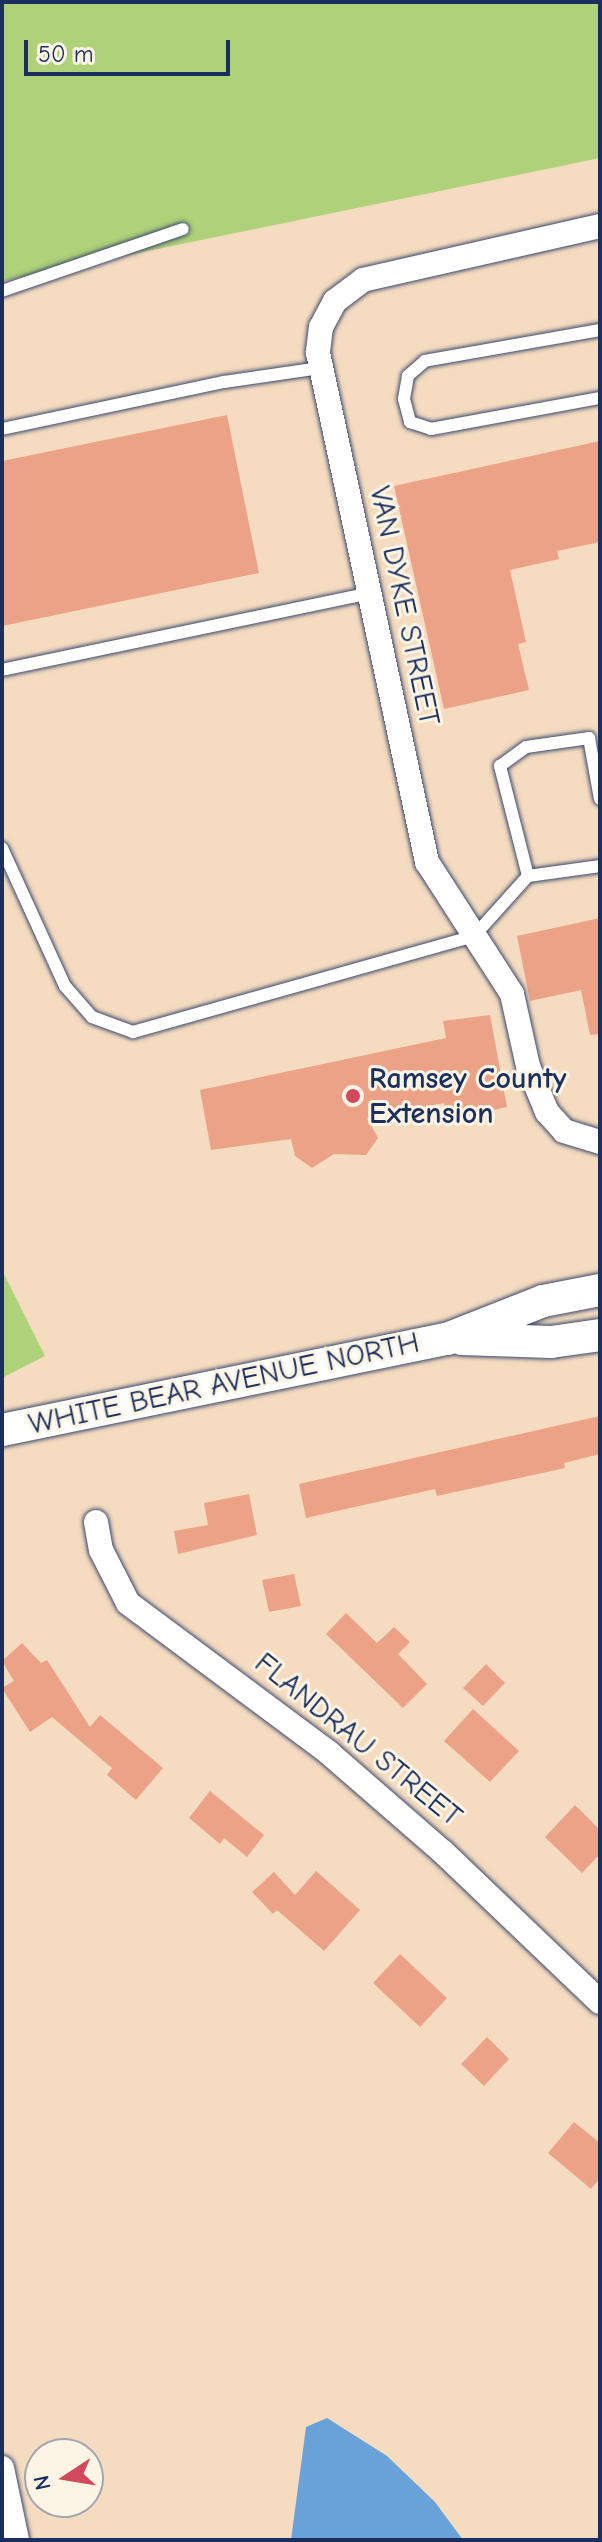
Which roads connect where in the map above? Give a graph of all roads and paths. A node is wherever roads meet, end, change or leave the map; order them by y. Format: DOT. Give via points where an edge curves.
graph roads {
  1 [pos="600,226"];
  2 [pos="183,229"];
  3 [pos="2,291"];
  4 [pos="600,330"];
  5 [pos="320,368"];
  6 [pos="600,398"];
  7 [pos="2,429"];
  8 [pos="369,593"];
  9 [pos="2,670"];
  10 [pos="600,799"];
  11 [pos="2,848"];
  12 [pos="600,866"];
  13 [pos="528,876"];
  14 [pos="474,936"];
  15 [pos="600,1142"];
  16 [pos="600,1290"];
  17 [pos="600,1335"];
  18 [pos="447,1339"];
  19 [pos="2,1430"];
  20 [pos="96,1522"];
  21 [pos="600,2002"];
  22 [pos="2,2468"];
  23 [pos="17,2540"];
  1 -- 5 [label="street, VAN DYKE STREET" via="363,280 341,295 327,314 318,340"];
  2 -- 3 [label="lane"];
  4 -- 6 [label="lane" via="425,361 408,376 404,399 410,422 431,429"];
  5 -- 7 [label="lane" via="224,382"];
  5 -- 8 [label="street, VAN DYKE STREET"];
  8 -- 9 [label="lane"];
  8 -- 14 [label="street, VAN DYKE STREET" via="424,852 437,883"];
  10 -- 13 [label="lane" via="589,738 526,747 500,766"];
  11 -- 14 [label="lane" via="65,986 92,1017 133,1032"];
  12 -- 13 [label="lane"];
  13 -- 14 [label="lane"];
  14 -- 15 [label="street, VAN DYKE STREET" via="512,994 528,1066 547,1112 564,1131"];
  16 -- 18 [label="main road, WHITE BEAR AVENUE NORTH" via="543,1301"];
  17 -- 18 [label="main road, WHITE BEAR AVENUE NORTH" via="551,1342"];
  18 -- 19 [label="main road, WHITE BEAR AVENUE NORTH"];
  20 -- 21 [label="street, FLANDRAU STREET" via="101,1550 128,1603 329,1753 443,1852"];
  22 -- 23 [label="street"];
}
